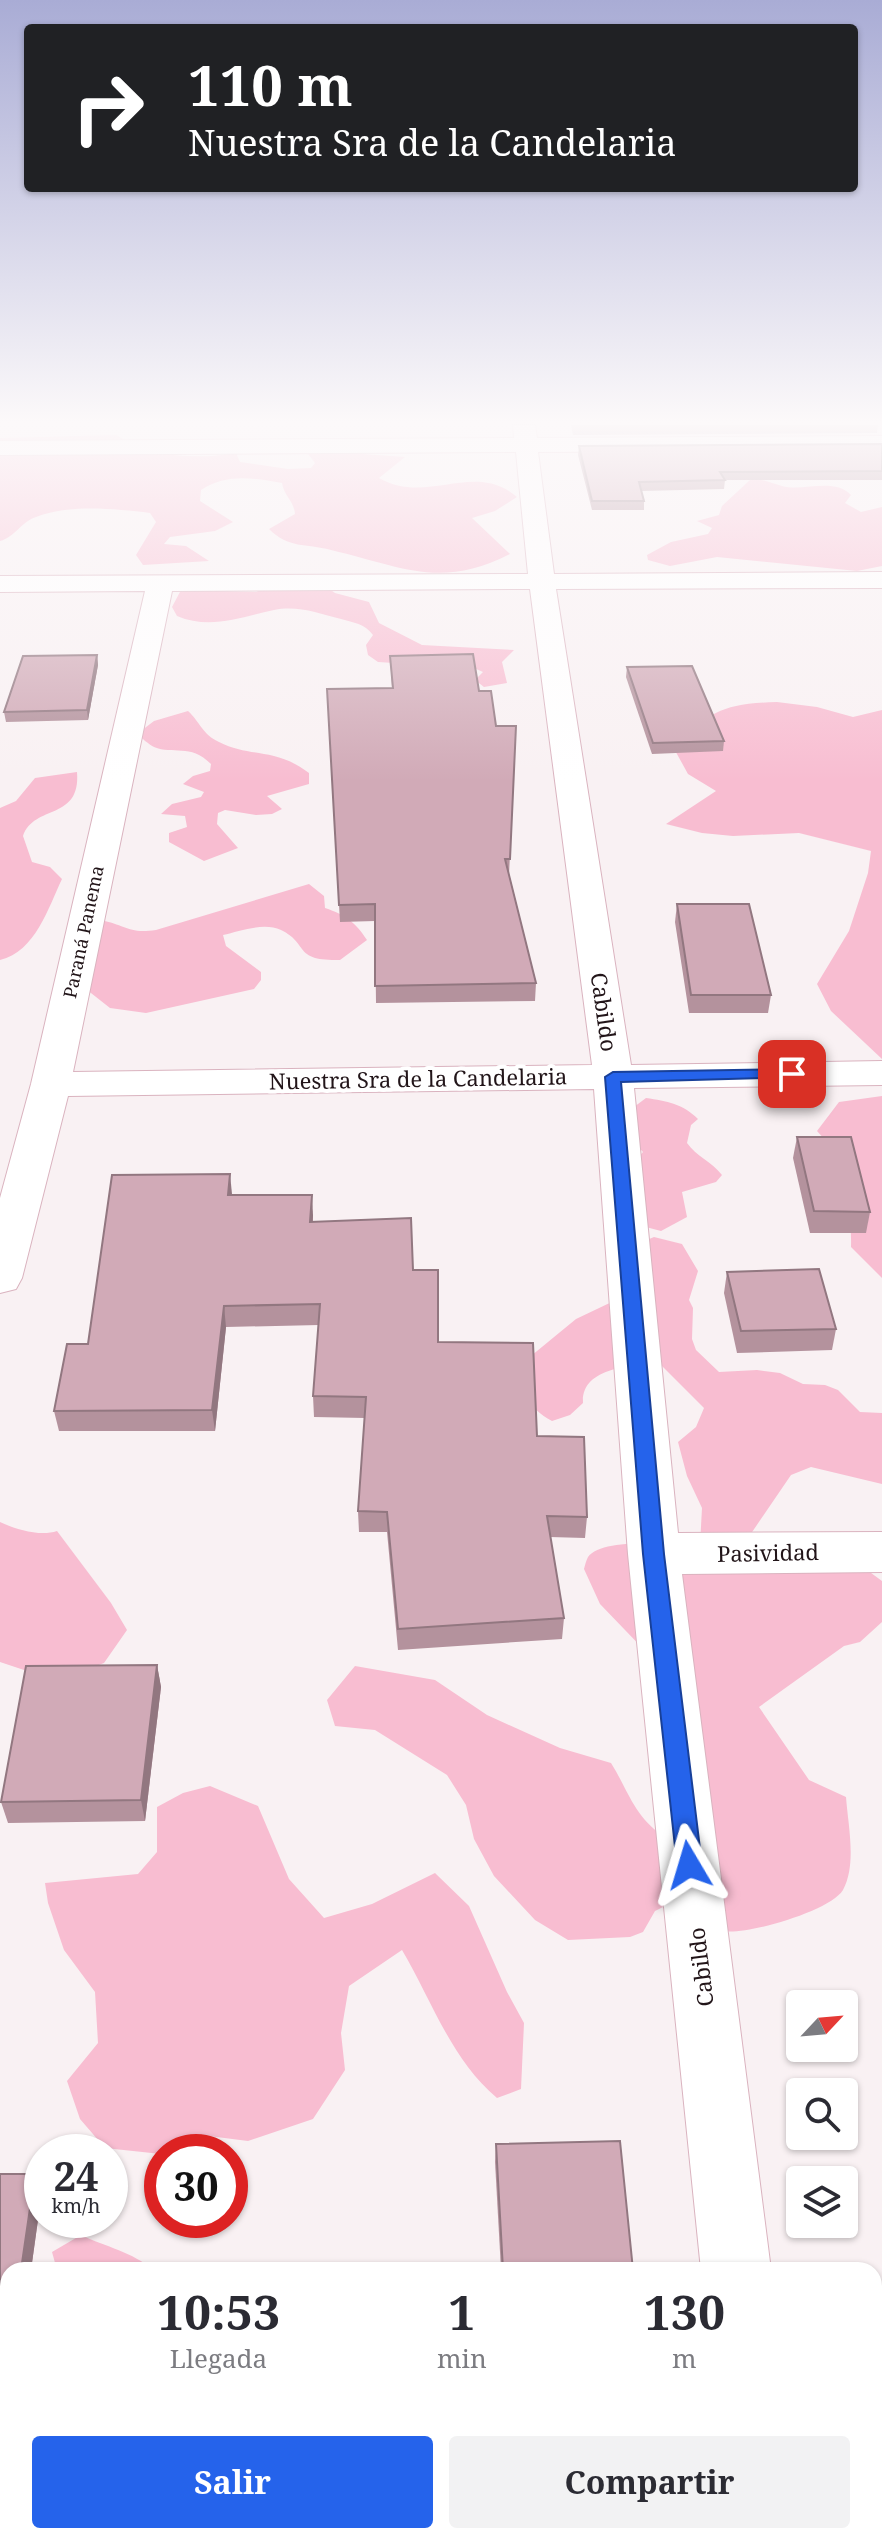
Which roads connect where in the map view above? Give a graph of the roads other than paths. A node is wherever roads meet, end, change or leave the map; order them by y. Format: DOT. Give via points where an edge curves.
graph roads {
  1 [pos="538,544"];
  2 [pos="882,580"];
  3 [pos="542,582"];
  4 [pos="0,584"];
  5 [pos="160,584"];
  6 [pos="882,1073"];
  7 [pos="613,1077"];
  8 [pos="51,1084"];
  9 [pos="0,1278"];
  10 [pos="882,1552"];
  11 [pos="654,1554"];
  12 [pos="735,2262"];
  1 -- 3 [label="street, Cabildo"];
  2 -- 3 [label="street"];
  3 -- 5 [label="street"];
  3 -- 7 [label="street, Cabildo"];
  4 -- 5 [label="street"];
  5 -- 8 [label="street, Paraná Panema"];
  6 -- 7 [label="street, Nuestra Sra de la Candelaria"];
  7 -- 8 [label="street, Nuestra Sra de la Candelaria"];
  7 -- 11 [label="street, Cabildo"];
  8 -- 9 [label="street, Paraná Panema"];
  10 -- 11 [label="street, Pasividad"];
  11 -- 12 [label="street, Cabildo"];
}
